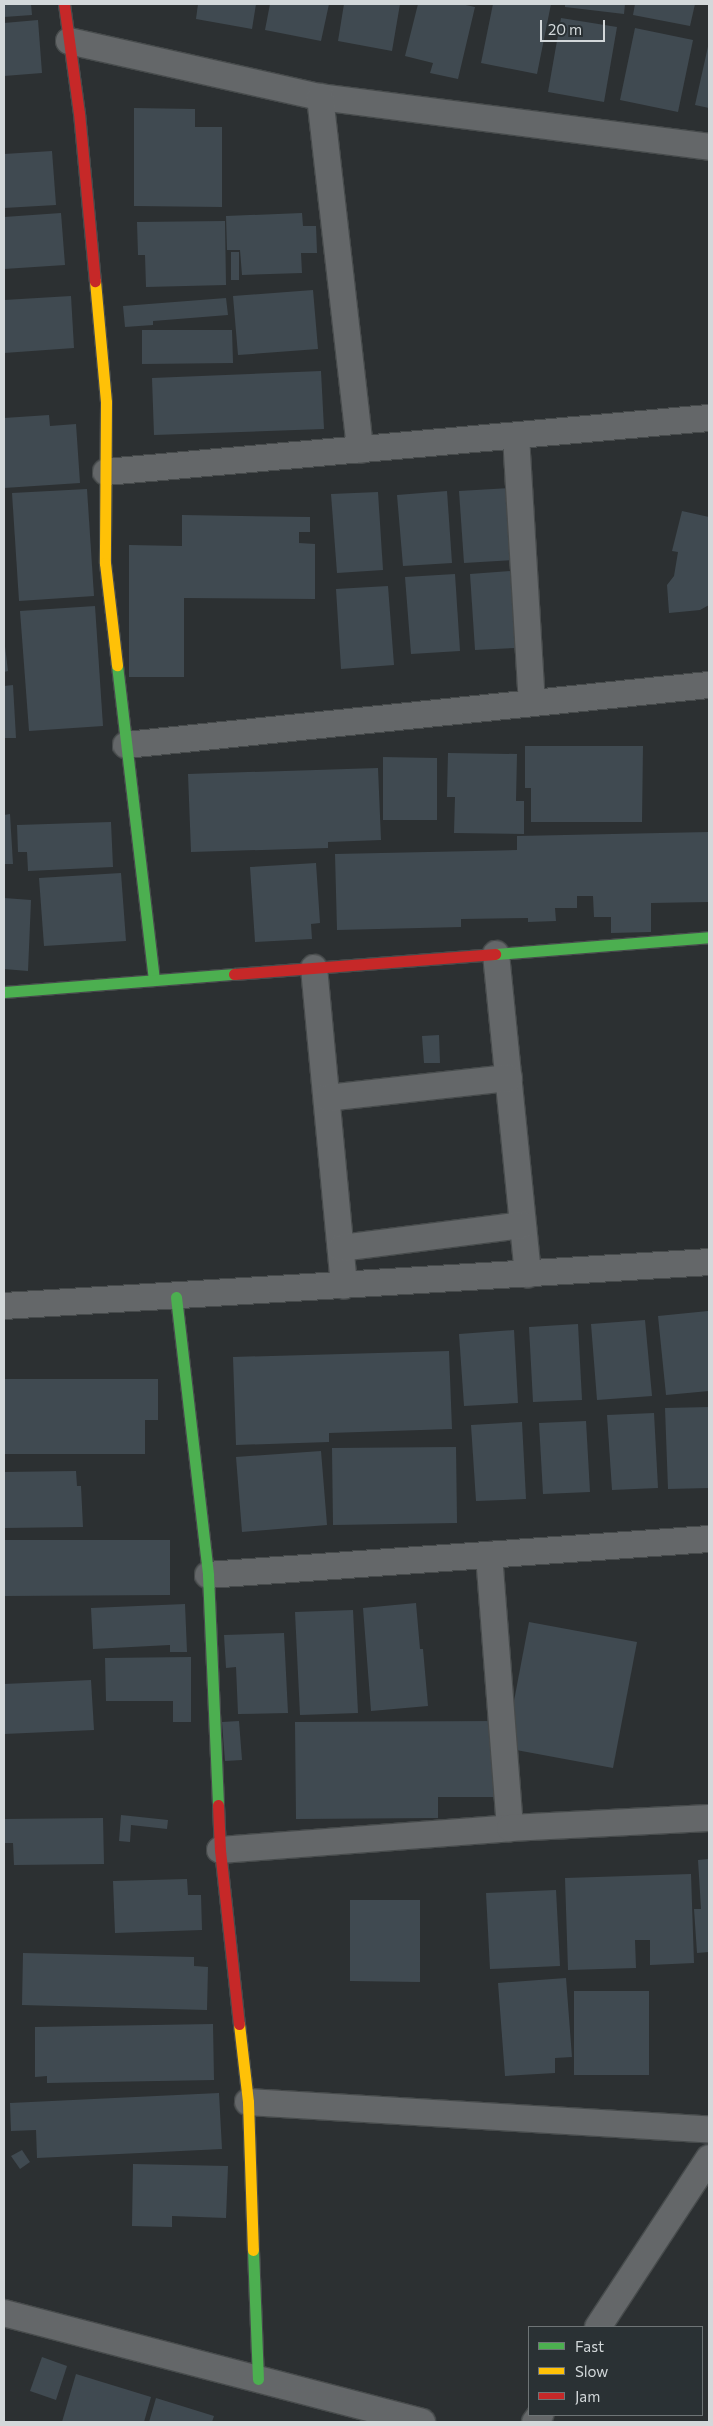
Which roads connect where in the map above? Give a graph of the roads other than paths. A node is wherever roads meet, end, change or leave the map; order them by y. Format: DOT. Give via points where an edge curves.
graph roads {
  1 [pos="64,4"];
  2 [pos="69,41"];
  3 [pos="320,97"];
  4 [pos="709,147"];
  5 [pos="709,418"];
  6 [pos="516,436"];
  7 [pos="360,450"];
  8 [pos="106,472"];
  9 [pos="709,685"];
  10 [pos="532,703"];
  11 [pos="126,746"];
  12 [pos="709,937"];
  13 [pos="496,954"];
  14 [pos="314,968"];
  15 [pos="154,980"];
  16 [pos="4,992"];
  17 [pos="508,1078"];
  18 [pos="327,1098"];
  19 [pos="523,1225"];
  20 [pos="341,1248"];
  21 [pos="709,1262"];
  22 [pos="528,1274"];
  23 [pos="344,1286"];
  24 [pos="176,1296"];
  25 [pos="6,1304"];
  26 [pos="709,1539"];
  27 [pos="489,1555"];
  28 [pos="208,1575"];
  29 [pos="709,1818"];
  30 [pos="510,1828"];
  31 [pos="220,1850"];
  32 [pos="248,2102"];
  33 [pos="709,2129"];
  34 [pos="709,2158"];
  35 [pos="4,2313"];
  36 [pos="599,2326"];
  37 [pos="258,2380"];
  38 [pos="422,2422"];
  1 -- 2 [label="street"];
  2 -- 3 [label="street"];
  2 -- 8 [label="street" via="79,113 106,402"];
  3 -- 4 [label="street"];
  3 -- 7 [label="street"];
  5 -- 6 [label="street"];
  6 -- 7 [label="street"];
  6 -- 10 [label="street"];
  7 -- 8 [label="street"];
  8 -- 11 [label="street" via="105,563"];
  9 -- 10 [label="street"];
  10 -- 11 [label="street"];
  11 -- 15 [label="street"];
  12 -- 13 [label="street"];
  13 -- 14 [label="street"];
  13 -- 17 [label="street"];
  14 -- 15 [label="street"];
  14 -- 18 [label="street"];
  15 -- 16 [label="street"];
  17 -- 18 [label="street"];
  17 -- 19 [label="street"];
  18 -- 20 [label="street"];
  19 -- 20 [label="street"];
  19 -- 22 [label="street"];
  20 -- 23 [label="street"];
  21 -- 22 [label="street"];
  22 -- 23 [label="street"];
  23 -- 24 [label="street"];
  24 -- 25 [label="street"];
  24 -- 28 [label="street"];
  26 -- 27 [label="street"];
  27 -- 28 [label="street"];
  27 -- 30 [label="street"];
  28 -- 31 [label="street"];
  29 -- 30 [label="street"];
  30 -- 31 [label="street"];
  31 -- 32 [label="street"];
  32 -- 33 [label="street"];
  32 -- 37 [label="street"];
  34 -- 36 [label="street"];
  35 -- 37 [label="street"];
  37 -- 38 [label="street"];
}
